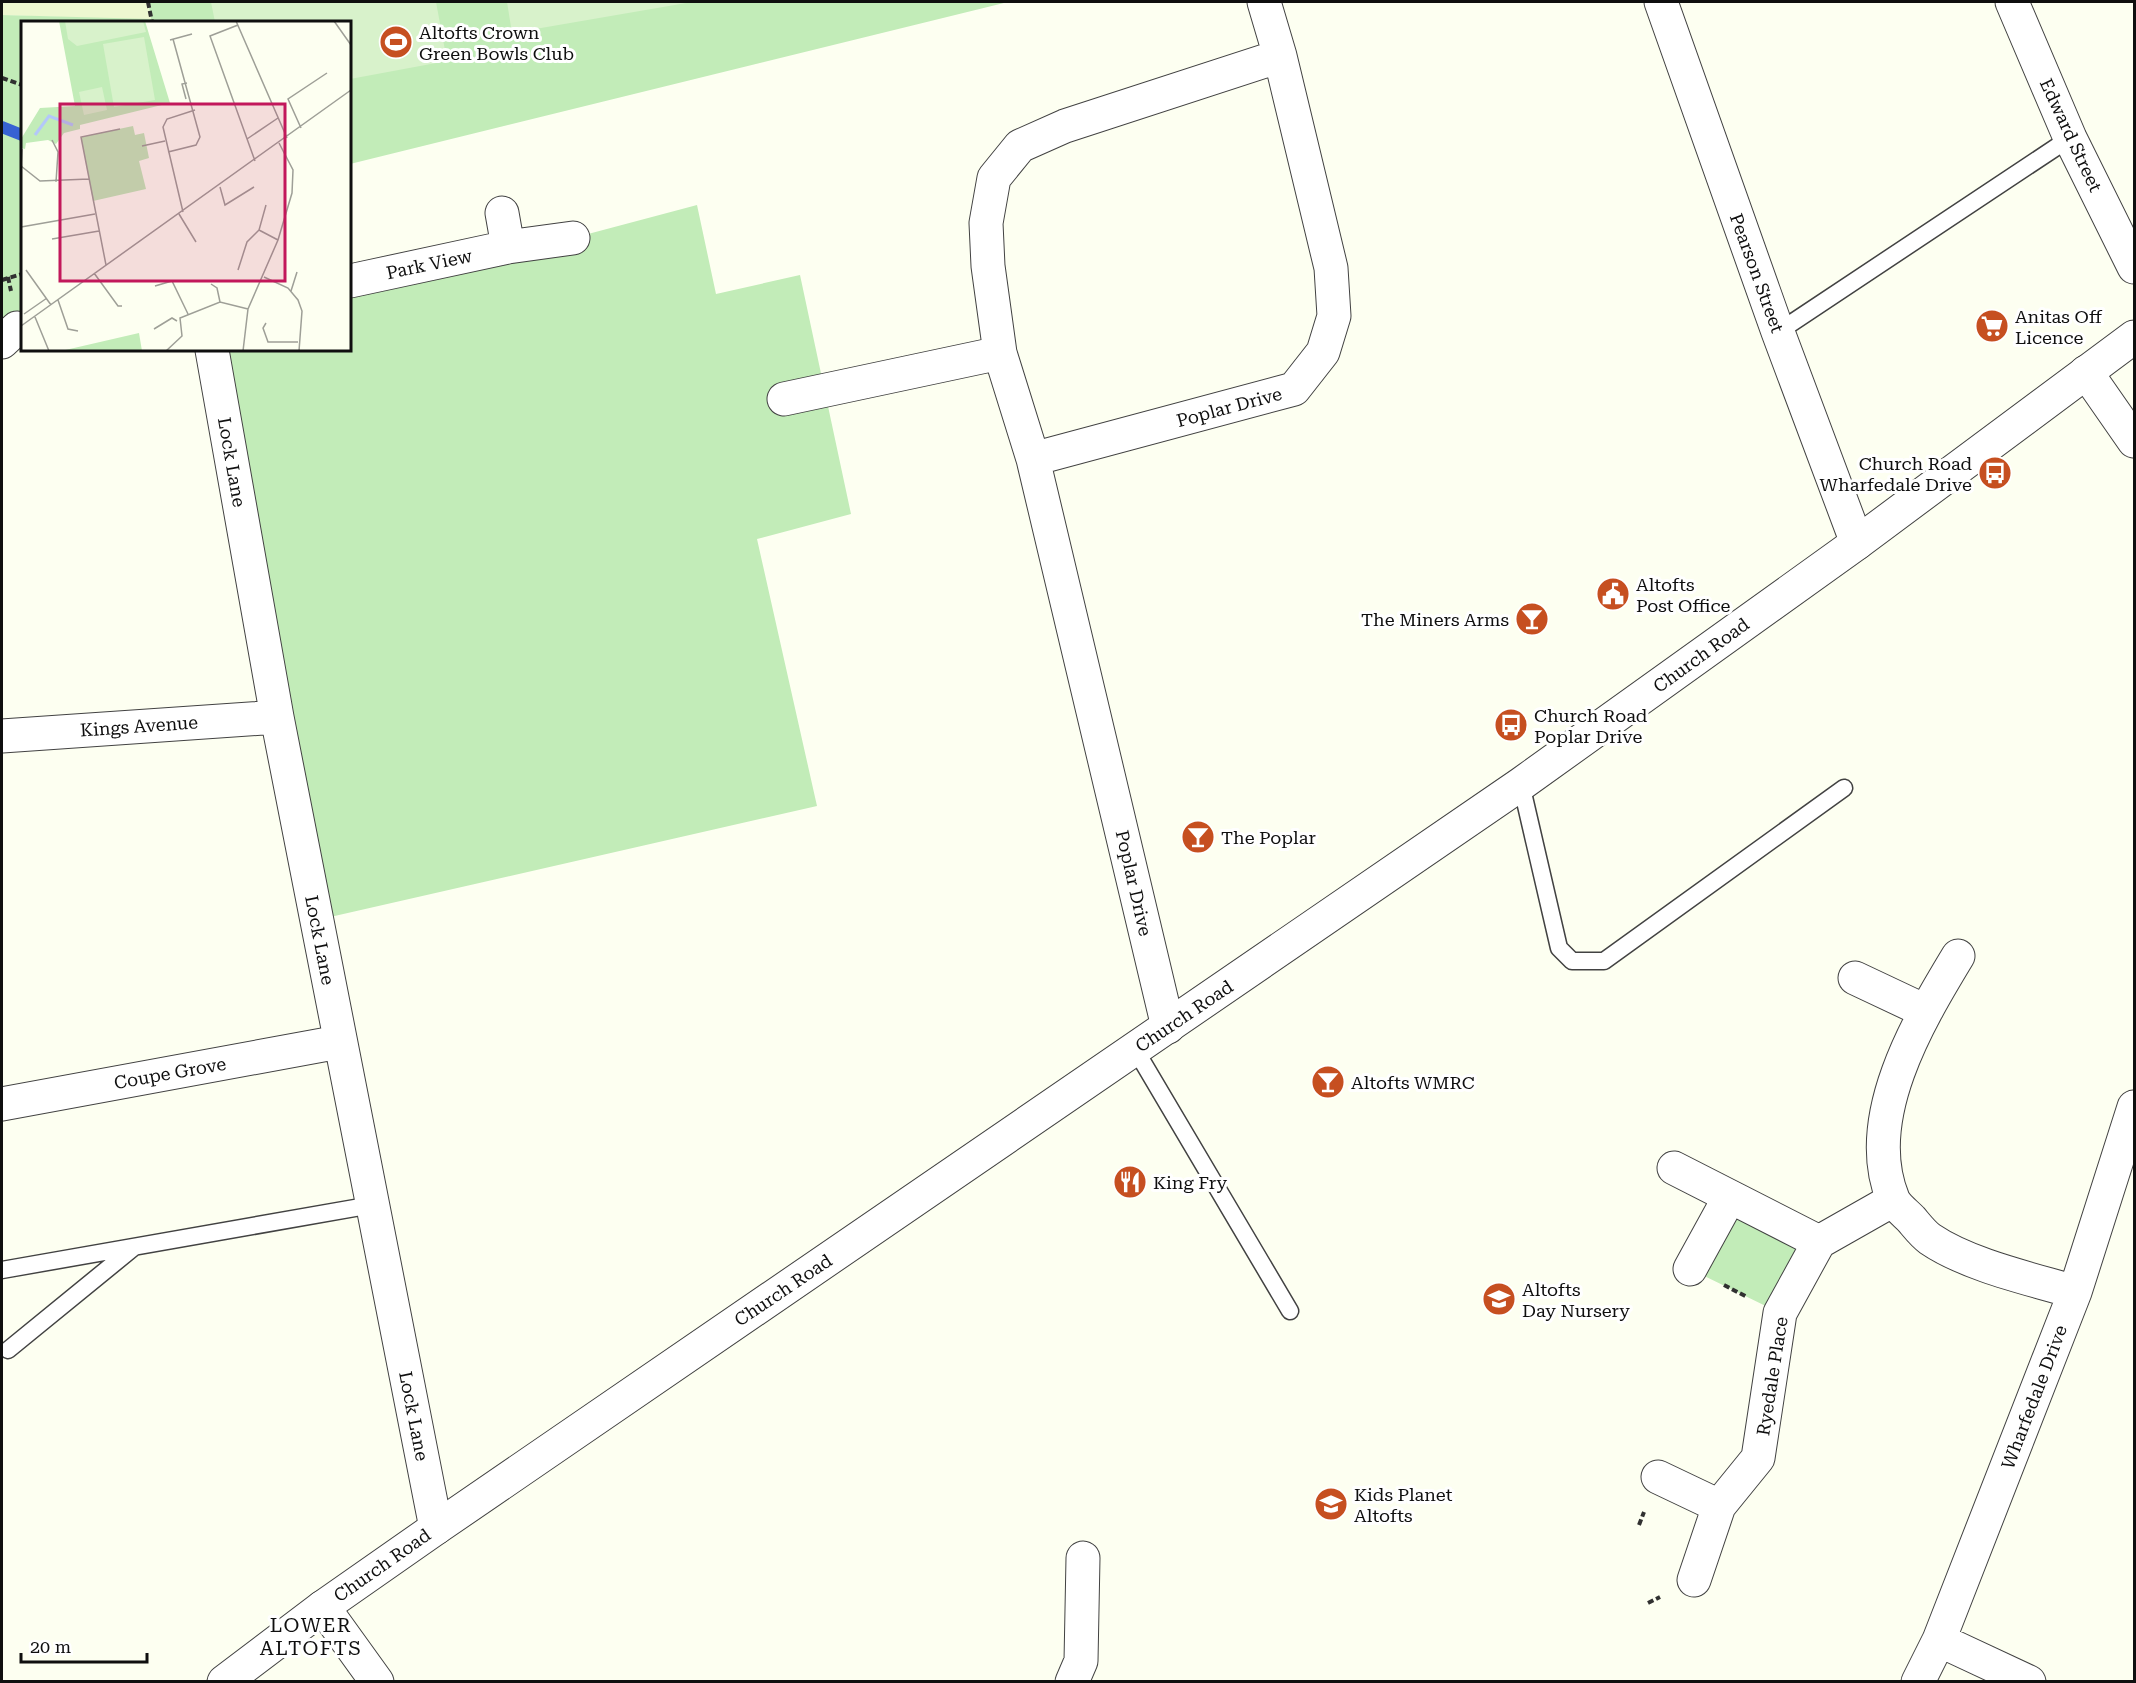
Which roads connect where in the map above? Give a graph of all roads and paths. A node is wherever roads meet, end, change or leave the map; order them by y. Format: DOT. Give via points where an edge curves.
graph roads {
  1 [pos="148,2"];
  2 [pos="1264,2"];
  3 [pos="1661,2"];
  4 [pos="2012,2"];
  5 [pos="152,21"];
  6 [pos="1280,56"];
  7 [pos="2,78"];
  8 [pos="21,85"];
  9 [pos="2070,138"];
  10 [pos="502,213"];
  11 [pos="573,238"];
  12 [pos="508,248"];
  13 [pos="2134,267"];
  14 [pos="21,274"];
  15 [pos="2,280"];
  16 [pos="351,281"];
  17 [pos="1778,332"];
  18 [pos="2134,337"];
  19 [pos="212,351"];
  20 [pos="1000,353"];
  21 [pos="2086,372"];
  22 [pos="784,399"];
  23 [pos="2134,441"];
  24 [pos="1034,459"];
  25 [pos="1857,543"];
  26 [pos="277,717"];
  27 [pos="2,736"];
  28 [pos="1521,784"];
  29 [pos="1844,788"];
  30 [pos="1958,956"];
  31 [pos="1855,978"];
  32 [pos="1925,1011"];
  33 [pos="1168,1027"];
  34 [pos="339,1042"];
  35 [pos="1135,1049"];
  36 [pos="2,1104"];
  37 [pos="2134,1107"];
  38 [pos="1674,1168"];
  39 [pos="1729,1198"];
  40 [pos="1893,1200"];
  41 [pos="372,1205"];
  42 [pos="1819,1242"];
  43 [pos="136,1246"];
  44 [pos="1690,1269"];
  45 [pos="2,1270"];
  46 [pos="2075,1292"];
  47 [pos="1290,1311"];
  48 [pos="1780,1313"];
  49 [pos="8,1350"];
  50 [pos="1658,1477"];
  51 [pos="1719,1506"];
  52 [pos="436,1528"];
  53 [pos="1083,1558"];
  54 [pos="1694,1580"];
  55 [pos="322,1607"];
  56 [pos="1939,1640"];
  57 [pos="224,1682"];
  58 [pos="377,1682"];
  59 [pos="1072,1682"];
  60 [pos="1918,1682"];
  61 [pos="2029,1682"];
  1 -- 5 [label="path"];
  2 -- 6 [label="street, Poplar Drive"];
  3 -- 17 [label="street, Pearson Street"];
  4 -- 9 [label="street, Edward Street"];
  6 -- 20 [label="street, Poplar Drive" via="1065,126 1020,146 994,178 986,223"];
  6 -- 24 [label="street, Poplar Drive" via="1331,268 1334,316 1323,352 1294,389"];
  7 -- 8 [label="path"];
  9 -- 13 [label="street, Edward Street"];
  9 -- 17 [label="lane"];
  10 -- 12 [label="street"];
  11 -- 12 [label="street, Park View"];
  12 -- 16 [label="street, Park View"];
  14 -- 15 [label="path"];
  17 -- 25 [label="street, Pearson Street"];
  18 -- 21 [label="street, Church Road"];
  19 -- 26 [label="street, Lock Lane"];
  20 -- 22 [label="street"];
  20 -- 24 [label="street, Poplar Drive"];
  21 -- 23 [label="street"];
  21 -- 25 [label="street, Church Road"];
  24 -- 33 [label="street, Poplar Drive"];
  25 -- 28 [label="street, Church Road"];
  26 -- 27 [label="street, Kings Avenue"];
  26 -- 34 [label="street, Lock Lane"];
  28 -- 29 [label="lane" via="1559,948 1572,961 1604,961"];
  28 -- 33 [label="street, Church Road"];
  30 -- 32 [label="street"];
  31 -- 32 [label="street"];
  32 -- 40 [label="street" via="1901,1062 1887,1113 1884,1159"];
  33 -- 35 [label="street, Church Road"];
  34 -- 36 [label="street, Coupe Grove"];
  34 -- 41 [label="street, Lock Lane"];
  35 -- 47 [label="lane"];
  35 -- 52 [label="street, Church Road"];
  37 -- 46 [label="street, Wharfedale Drive"];
  38 -- 39 [label="street"];
  39 -- 42 [label="street"];
  39 -- 44 [label="street"];
  40 -- 42 [label="street"];
  40 -- 46 [label="street" via="1929,1239 1990,1267"];
  41 -- 43 [label="lane"];
  41 -- 52 [label="street, Lock Lane"];
  42 -- 48 [label="street, Ryedale Place"];
  43 -- 45 [label="lane"];
  43 -- 49 [label="lane"];
  44 -- 48 [label="path"];
  46 -- 56 [label="street, Wharfedale Drive"];
  48 -- 51 [label="street, Ryedale Place" via="1758,1458"];
  50 -- 51 [label="street"];
  51 -- 54 [label="street, Ryedale Place"];
  52 -- 55 [label="street, Church Road"];
  53 -- 59 [label="street" via="1081,1661"];
  55 -- 57 [label="street, Church Road"];
  55 -- 58 [label="street"];
  56 -- 60 [label="street, Wharfedale Drive"];
  56 -- 61 [label="street"];
}
